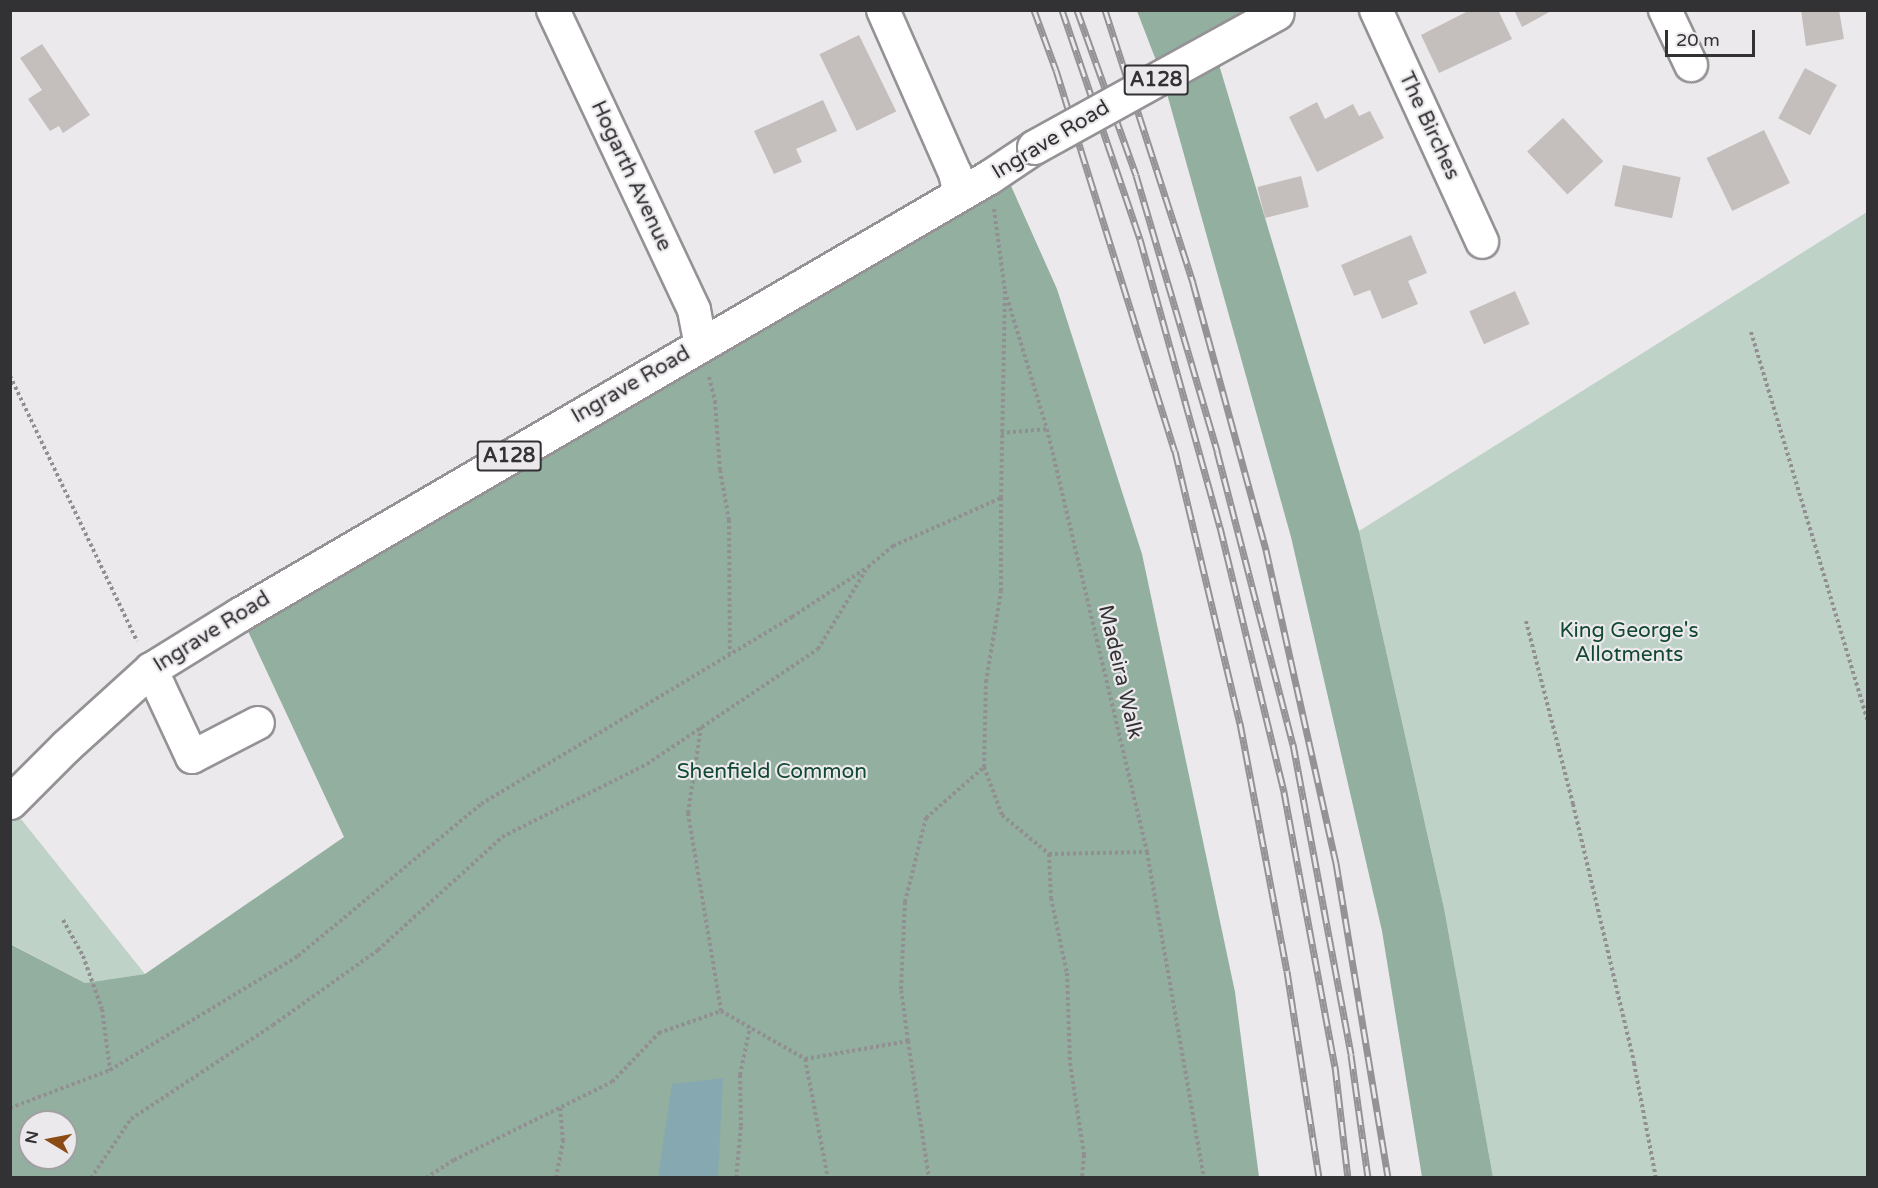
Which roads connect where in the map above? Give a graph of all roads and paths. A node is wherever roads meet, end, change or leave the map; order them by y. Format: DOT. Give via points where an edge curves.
graph roads {
  1 [pos="553,10"];
  2 [pos="883,10"];
  3 [pos="1376,10"];
  4 [pos="1665,10"];
  5 [pos="1279,12"];
  6 [pos="1691,64"];
  7 [pos="989,177"];
  8 [pos="960,194"];
  9 [pos="1482,242"];
  10 [pos="1005,291"];
  11 [pos="1751,332"];
  12 [pos="701,345"];
  13 [pos="10,376"];
  14 [pos="1047,429"];
  15 [pos="1001,433"];
  16 [pos="1001,498"];
  17 [pos="868,567"];
  18 [pos="1526,621"];
  19 [pos="730,654"];
  20 [pos="151,669"];
  21 [pos="1868,721"];
  22 [pos="258,723"];
  23 [pos="701,727"];
  24 [pos="984,767"];
  25 [pos="10,802"];
  26 [pos="1147,852"];
  27 [pos="1049,854"];
  28 [pos="63,920"];
  29 [pos="721,1011"];
  30 [pos="750,1027"];
  31 [pos="908,1041"];
  32 [pos="805,1059"];
  33 [pos="110,1070"];
  34 [pos="10,1108"];
  35 [pos="560,1108"];
  36 [pos="91,1178"];
  37 [pos="426,1178"];
  38 [pos="556,1178"];
  39 [pos="736,1178"];
  40 [pos="828,1178"];
  41 [pos="929,1178"];
  42 [pos="1082,1178"];
  43 [pos="1204,1178"];
  44 [pos="1656,1178"];
  1 -- 12 [label="street, Hogarth Avenue" via="694,310"];
  2 -- 8 [label="street" via="955,172"];
  3 -- 9 [label="street, The Birches"];
  4 -- 6 [label="street"];
  5 -- 7 [label="main road, Ingrave Road / A128, bridge" via="1034,147"];
  7 -- 8 [label="main road, Ingrave Road / A128"];
  7 -- 10 [label="path, Madeira Walk"];
  8 -- 12 [label="main road, Ingrave Road / A128"];
  10 -- 14 [label="path, Madeira Walk"];
  10 -- 15 [label="path"];
  11 -- 21 [label="path"];
  12 -- 19 [label="path" via="715,401 720,470 729,520"];
  12 -- 20 [label="main road, Ingrave Road / A128"];
  13 -- 20 [label="path"];
  14 -- 15 [label="path"];
  14 -- 26 [label="path, Madeira Walk"];
  15 -- 16 [label="path"];
  16 -- 17 [label="path" via="893,546"];
  16 -- 24 [label="path" via="1001,591 986,682"];
  17 -- 19 [label="path"];
  17 -- 23 [label="path" via="818,649"];
  18 -- 44 [label="path" via="1634,1063"];
  19 -- 33 [label="path" via="481,804 298,956"];
  20 -- 22 [label="street" via="192,757"];
  20 -- 25 [label="main road, Ingrave Road / A128"];
  23 -- 29 [label="path" via="688,813"];
  23 -- 36 [label="path" via="647,764 502,837 378,950 131,1119"];
  24 -- 27 [label="path" via="1002,815"];
  24 -- 31 [label="path" via="926,818 905,902 901,989"];
  26 -- 27 [label="path"];
  26 -- 43 [label="path, Madeira Walk"];
  27 -- 42 [label="path" via="1051,898 1066,973 1070,1063 1084,1155"];
  28 -- 33 [label="path" via="83,956 102,1009"];
  29 -- 30 [label="path"];
  29 -- 35 [label="path" via="659,1033 612,1082"];
  30 -- 32 [label="path"];
  30 -- 39 [label="path" via="740,1075"];
  31 -- 32 [label="path"];
  31 -- 41 [label="path"];
  32 -- 40 [label="path"];
  33 -- 34 [label="path"];
  35 -- 37 [label="path"];
  35 -- 38 [label="path" via="563,1141"];
}
